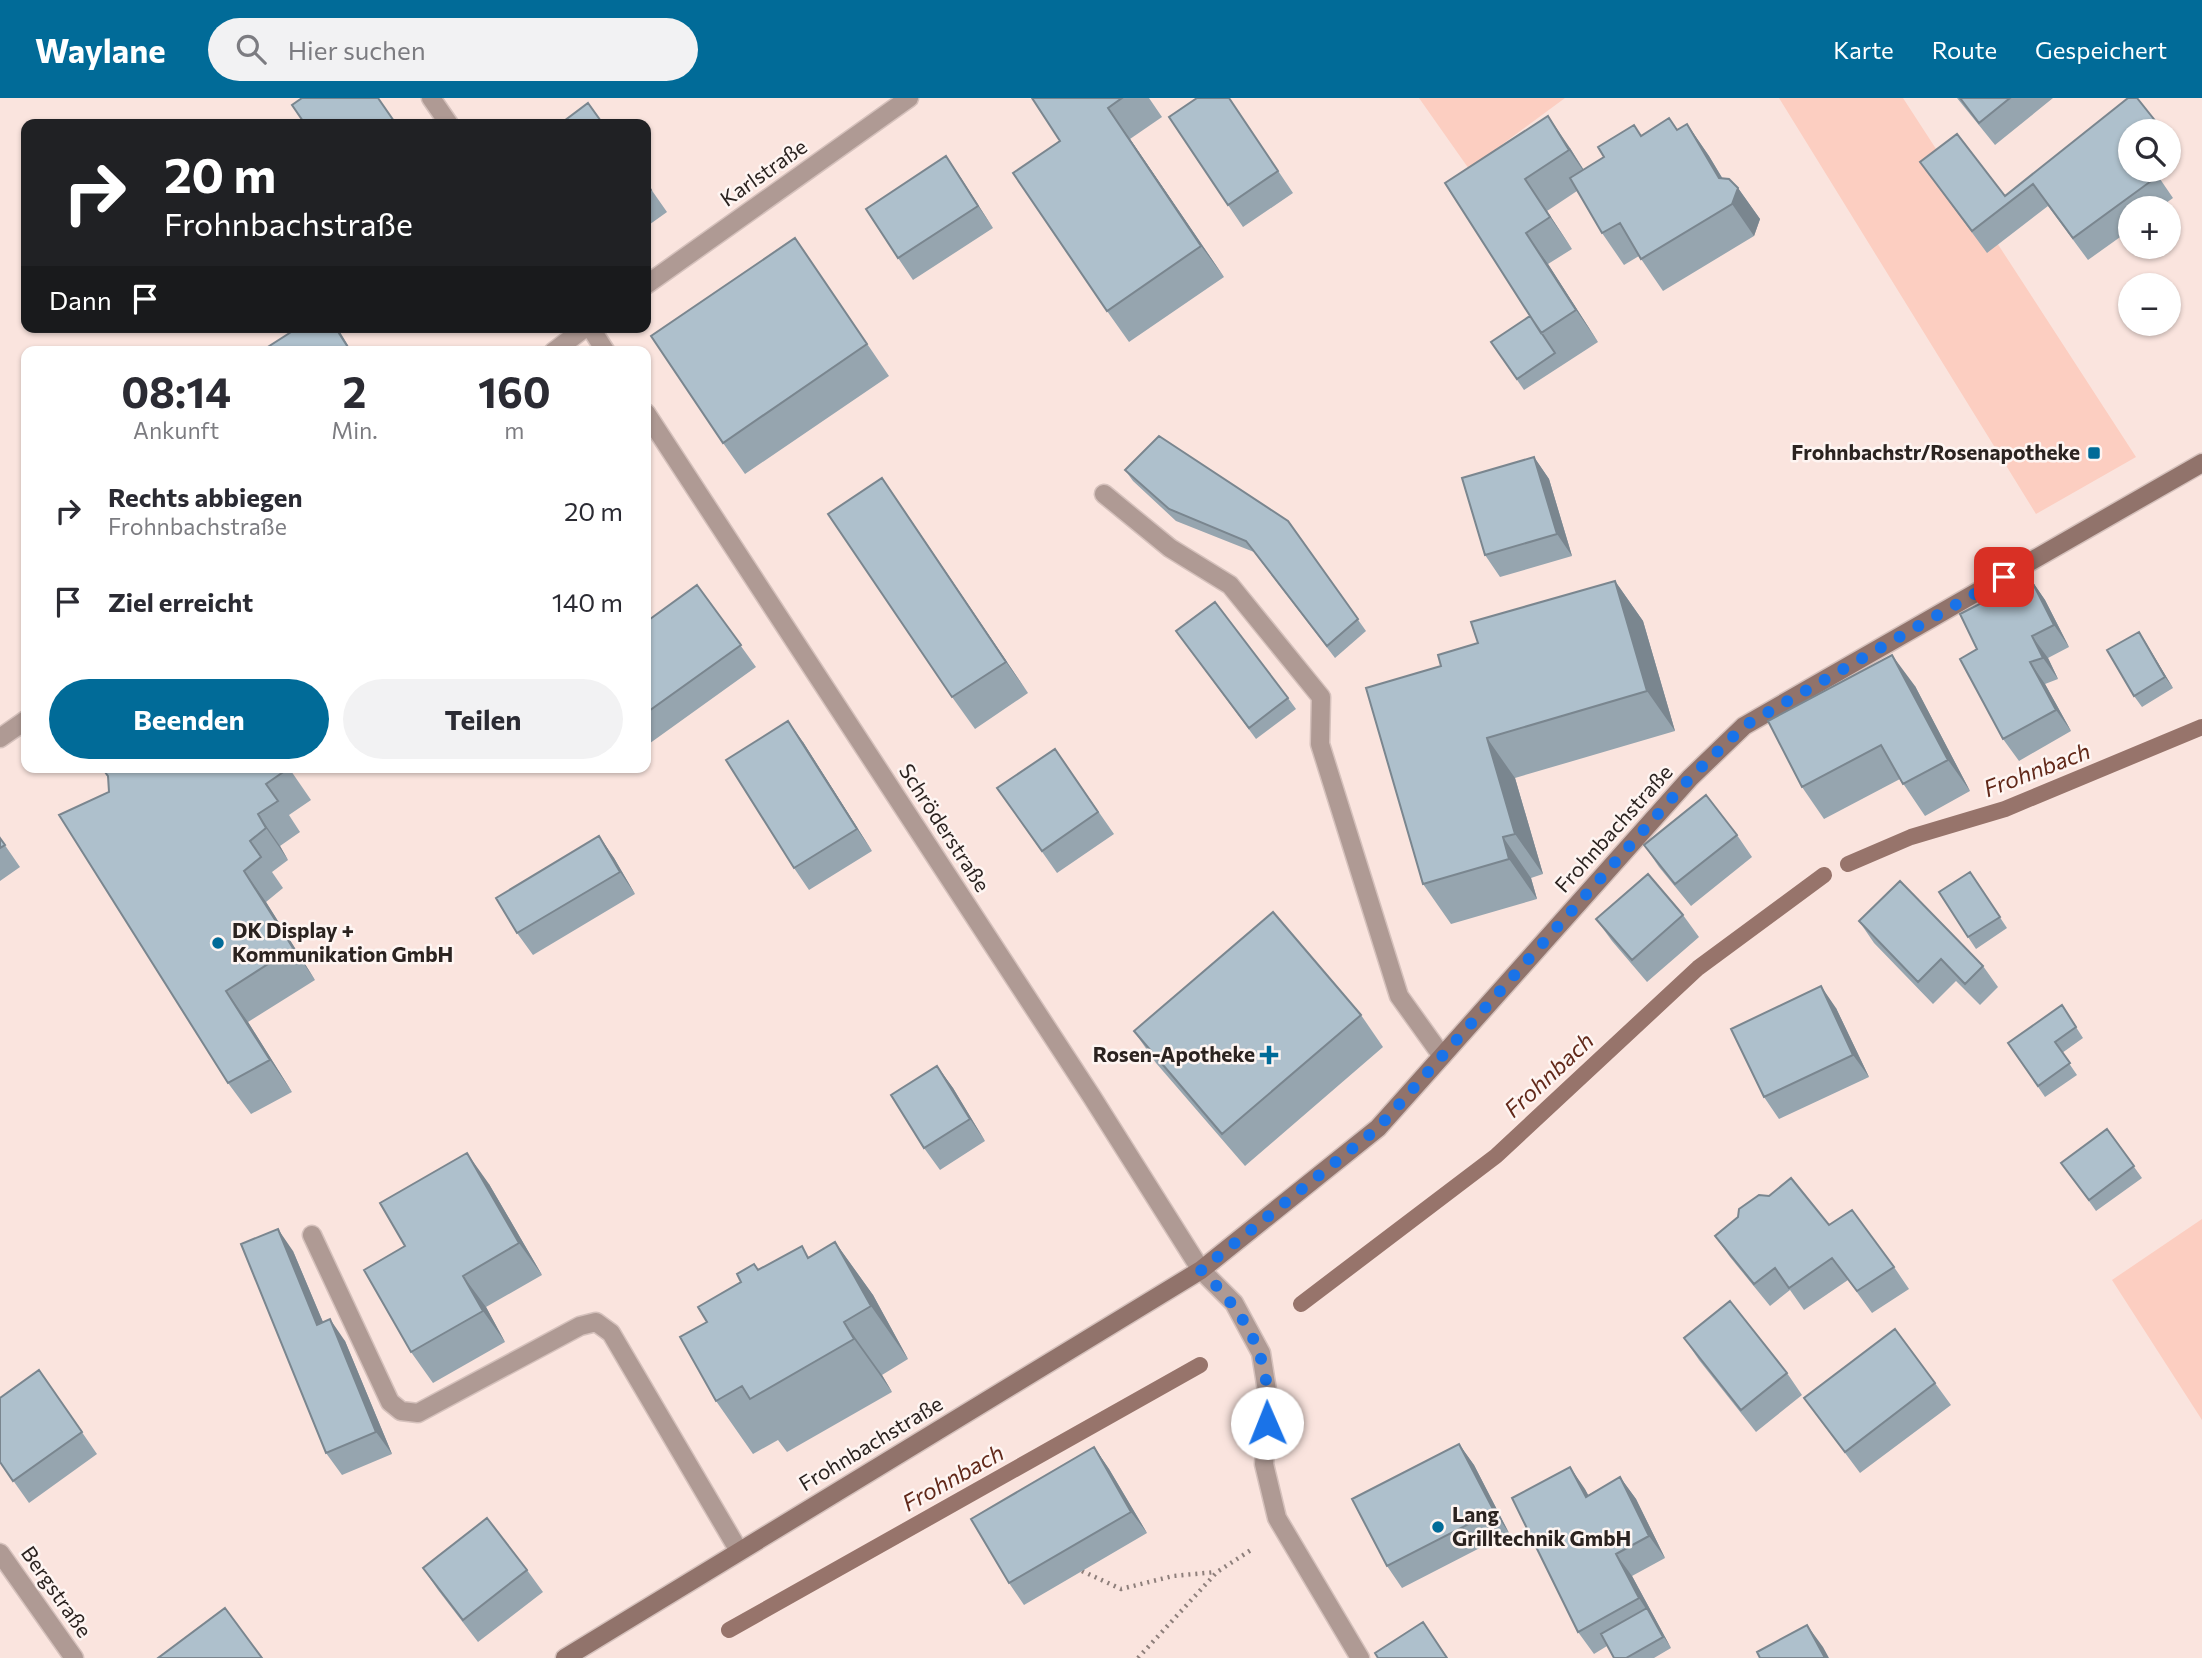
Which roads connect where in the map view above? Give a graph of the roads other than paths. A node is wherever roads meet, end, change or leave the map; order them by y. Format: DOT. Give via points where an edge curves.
graph roads {
  1 [pos="431,98"];
  2 [pos="909,98"];
  3 [pos="446,119"];
  4 [pos="651,281"];
  5 [pos="580,333"];
  6 [pos="562,346"];
  7 [pos="651,421"];
  8 [pos="2202,463"];
  9 [pos="1104,494"];
  10 [pos="21,723"];
  11 [pos="0,738"];
  12 [pos="1442,1056"];
  13 [pos="312,1235"];
  14 [pos="1201,1270"];
  15 [pos="740,1552"];
  16 [pos="0,1553"];
  17 [pos="74,1658"];
  18 [pos="565,1658"];
  19 [pos="1360,1658"];
  1 -- 3 [label="street"];
  2 -- 4 [label="street, Karlstraße"];
  5 -- 6 [label="street"];
  7 -- 14 [label="street, Schröderstraße"];
  8 -- 12 [label="street, Frohnbachstraße" via="1744,726 1690,778"];
  9 -- 12 [label="street" via="1170,548 1230,585 1321,697 1320,744 1399,996"];
  10 -- 11 [label="street"];
  12 -- 14 [label="street, Frohnbachstraße" via="1378,1128"];
  13 -- 15 [label="street" via="390,1402 401,1411 418,1413 580,1326 596,1322 611,1334"];
  14 -- 15 [label="street, Frohnbachstraße"];
  14 -- 19 [label="street" via="1234,1303 1261,1353 1269,1404 1264,1464 1277,1518"];
  15 -- 18 [label="street, Frohnbachstraße"];
  16 -- 17 [label="street, Bergstraße"];
}
